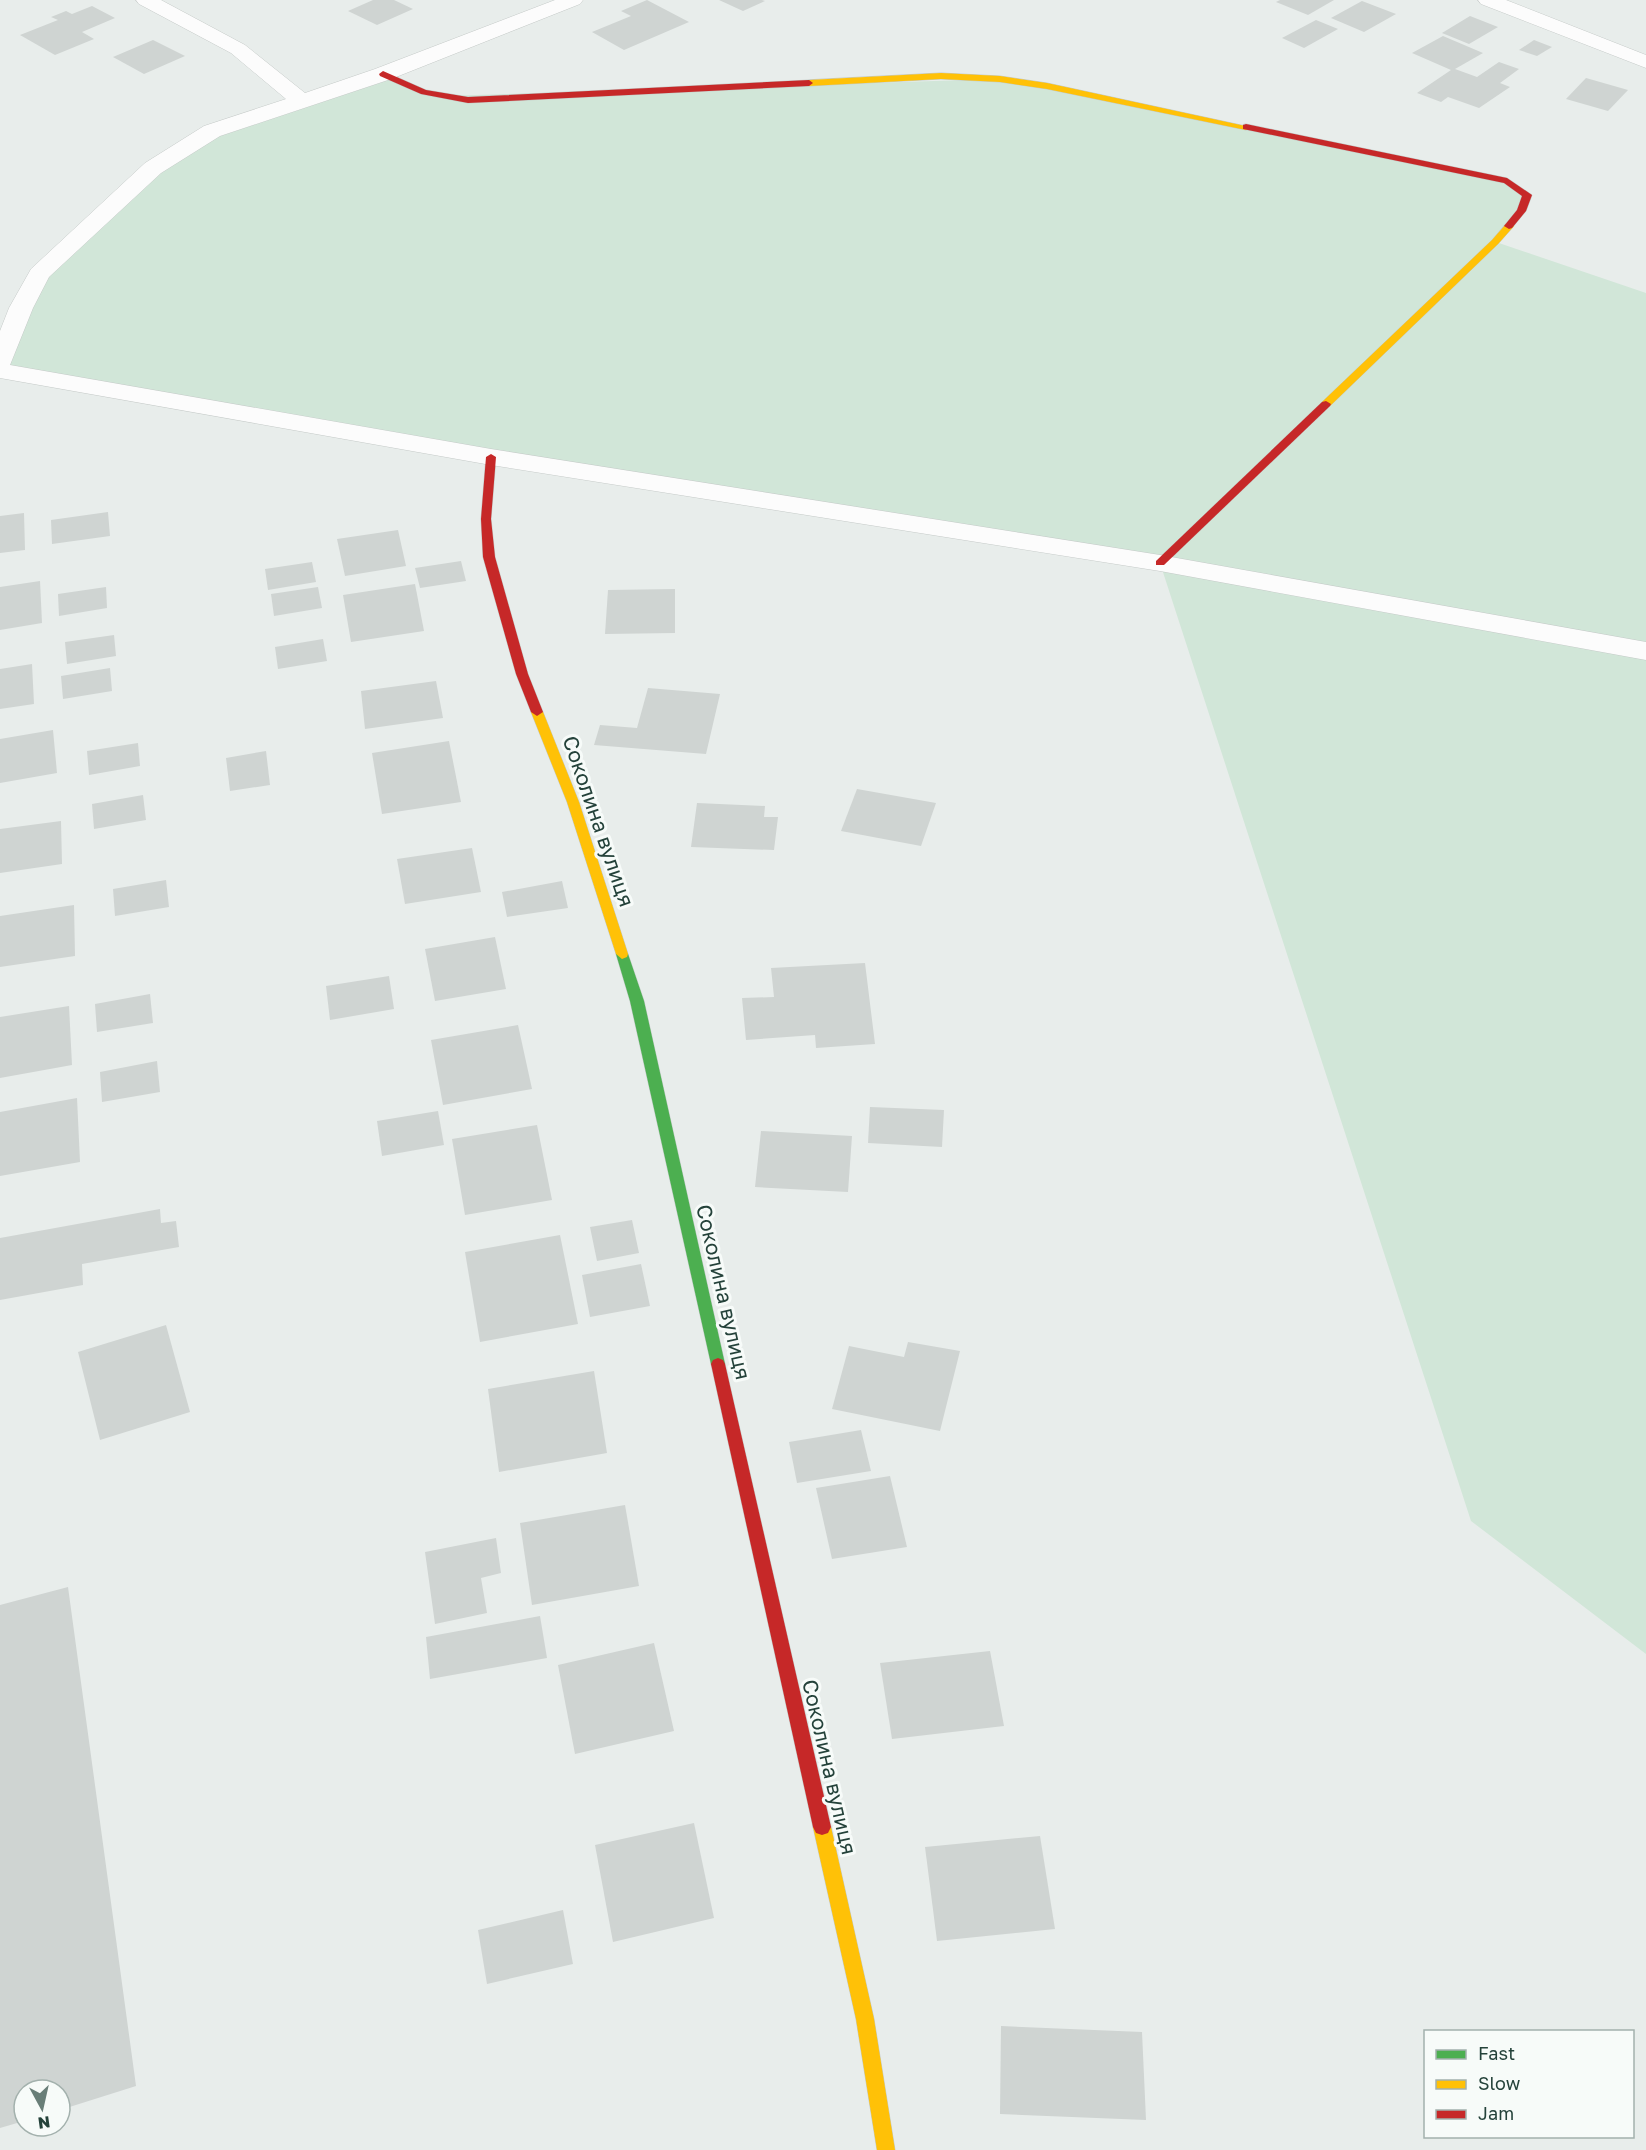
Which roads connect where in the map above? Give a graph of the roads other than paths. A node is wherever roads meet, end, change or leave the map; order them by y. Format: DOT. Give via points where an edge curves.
graph roads {
  1 [pos="146,0"];
  2 [pos="573,0"];
  3 [pos="1488,0"];
  4 [pos="1646,62"];
  5 [pos="382,75"];
  6 [pos="301,100"];
  7 [pos="0,362"];
  8 [pos="0,371"];
  9 [pos="491,457"];
  10 [pos="1160,563"];
  11 [pos="1646,651"];
  12 [pos="885,2150"];
  1 -- 6 [label="street" via="238,50"];
  2 -- 5 [label="street"];
  3 -- 4 [label="street"];
  5 -- 6 [label="street"];
  5 -- 10 [label="street" via="409,89 468,100 941,76 1000,79 1507,181 1527,195 1521,211 1495,242"];
  6 -- 7 [label="street" via="212,131 153,168 39,274"];
  8 -- 9 [label="street"];
  9 -- 10 [label="street"];
  9 -- 12 [label="street, Соколина вулиця" via="486,519 489,556 522,674 573,802 637,1001 865,2019"];
  10 -- 11 [label="street"];
}
